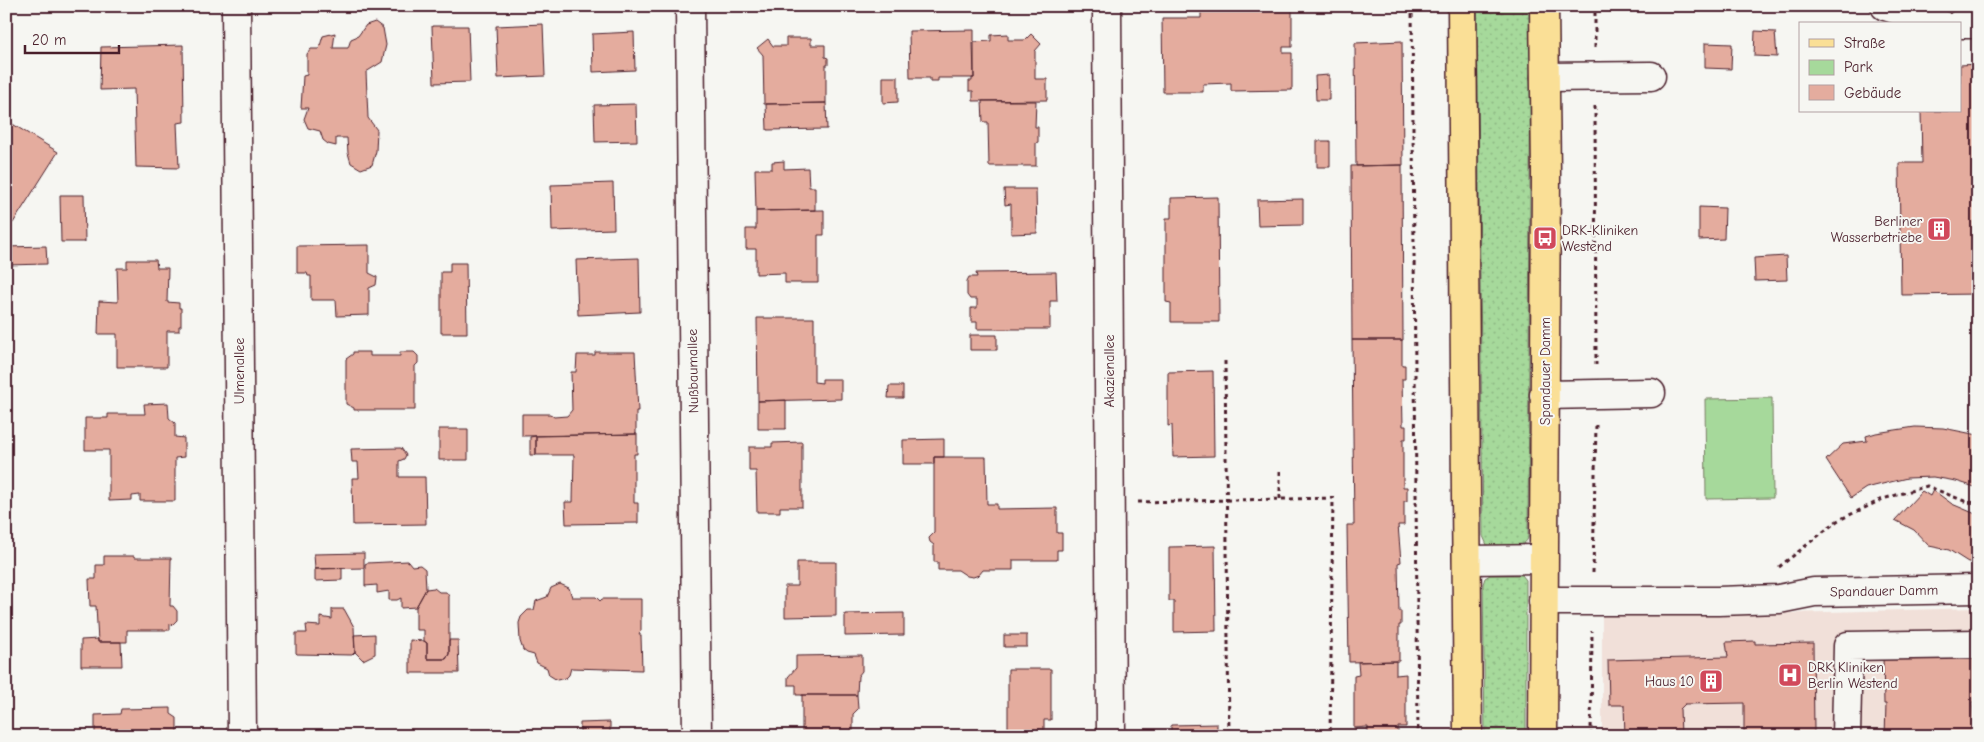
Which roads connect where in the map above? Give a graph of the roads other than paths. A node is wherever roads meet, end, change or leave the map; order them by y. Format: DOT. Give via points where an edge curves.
graph roads {
  1 [pos="236,6"];
  2 [pos="690,6"];
  3 [pos="1107,6"];
  4 [pos="1462,6"];
  5 [pos="1544,6"];
  6 [pos="1886,6"];
  7 [pos="1934,22"];
  8 [pos="1962,24"];
  9 [pos="1978,24"];
  10 [pos="1651,76"];
  11 [pos="1545,77"];
  12 [pos="1651,392"];
  13 [pos="1544,395"];
  14 [pos="1467,560"];
  15 [pos="1543,560"];
  16 [pos="1978,589"];
  17 [pos="1543,601"];
  18 [pos="1978,644"];
  19 [pos="242,736"];
  20 [pos="697,736"];
  21 [pos="1111,736"];
  22 [pos="1468,736"];
  23 [pos="1543,736"];
  24 [pos="1846,736"];
  1 -- 19 [label="street, Ulmenallee"];
  2 -- 20 [label="street, Nußbaumallee"];
  3 -- 21 [label="street, Akazienallee"];
  4 -- 14 [label="main road"];
  5 -- 11 [label="main road, Spandauer Damm"];
  6 -- 7 [label="street"];
  8 -- 9 [label="street"];
  10 -- 11 [label="street"];
  11 -- 13 [label="main road, Spandauer Damm"];
  12 -- 13 [label="street"];
  13 -- 15 [label="main road, Spandauer Damm"];
  14 -- 15 [label="street"];
  14 -- 22 [label="main road"];
  15 -- 17 [label="main road, Spandauer Damm"];
  16 -- 17 [label="street, Spandauer Damm" via="1814,592 1779,598 1671,601"];
  17 -- 23 [label="main road, Spandauer Damm"];
  18 -- 24 [label="street" via="1848,646"];
}
